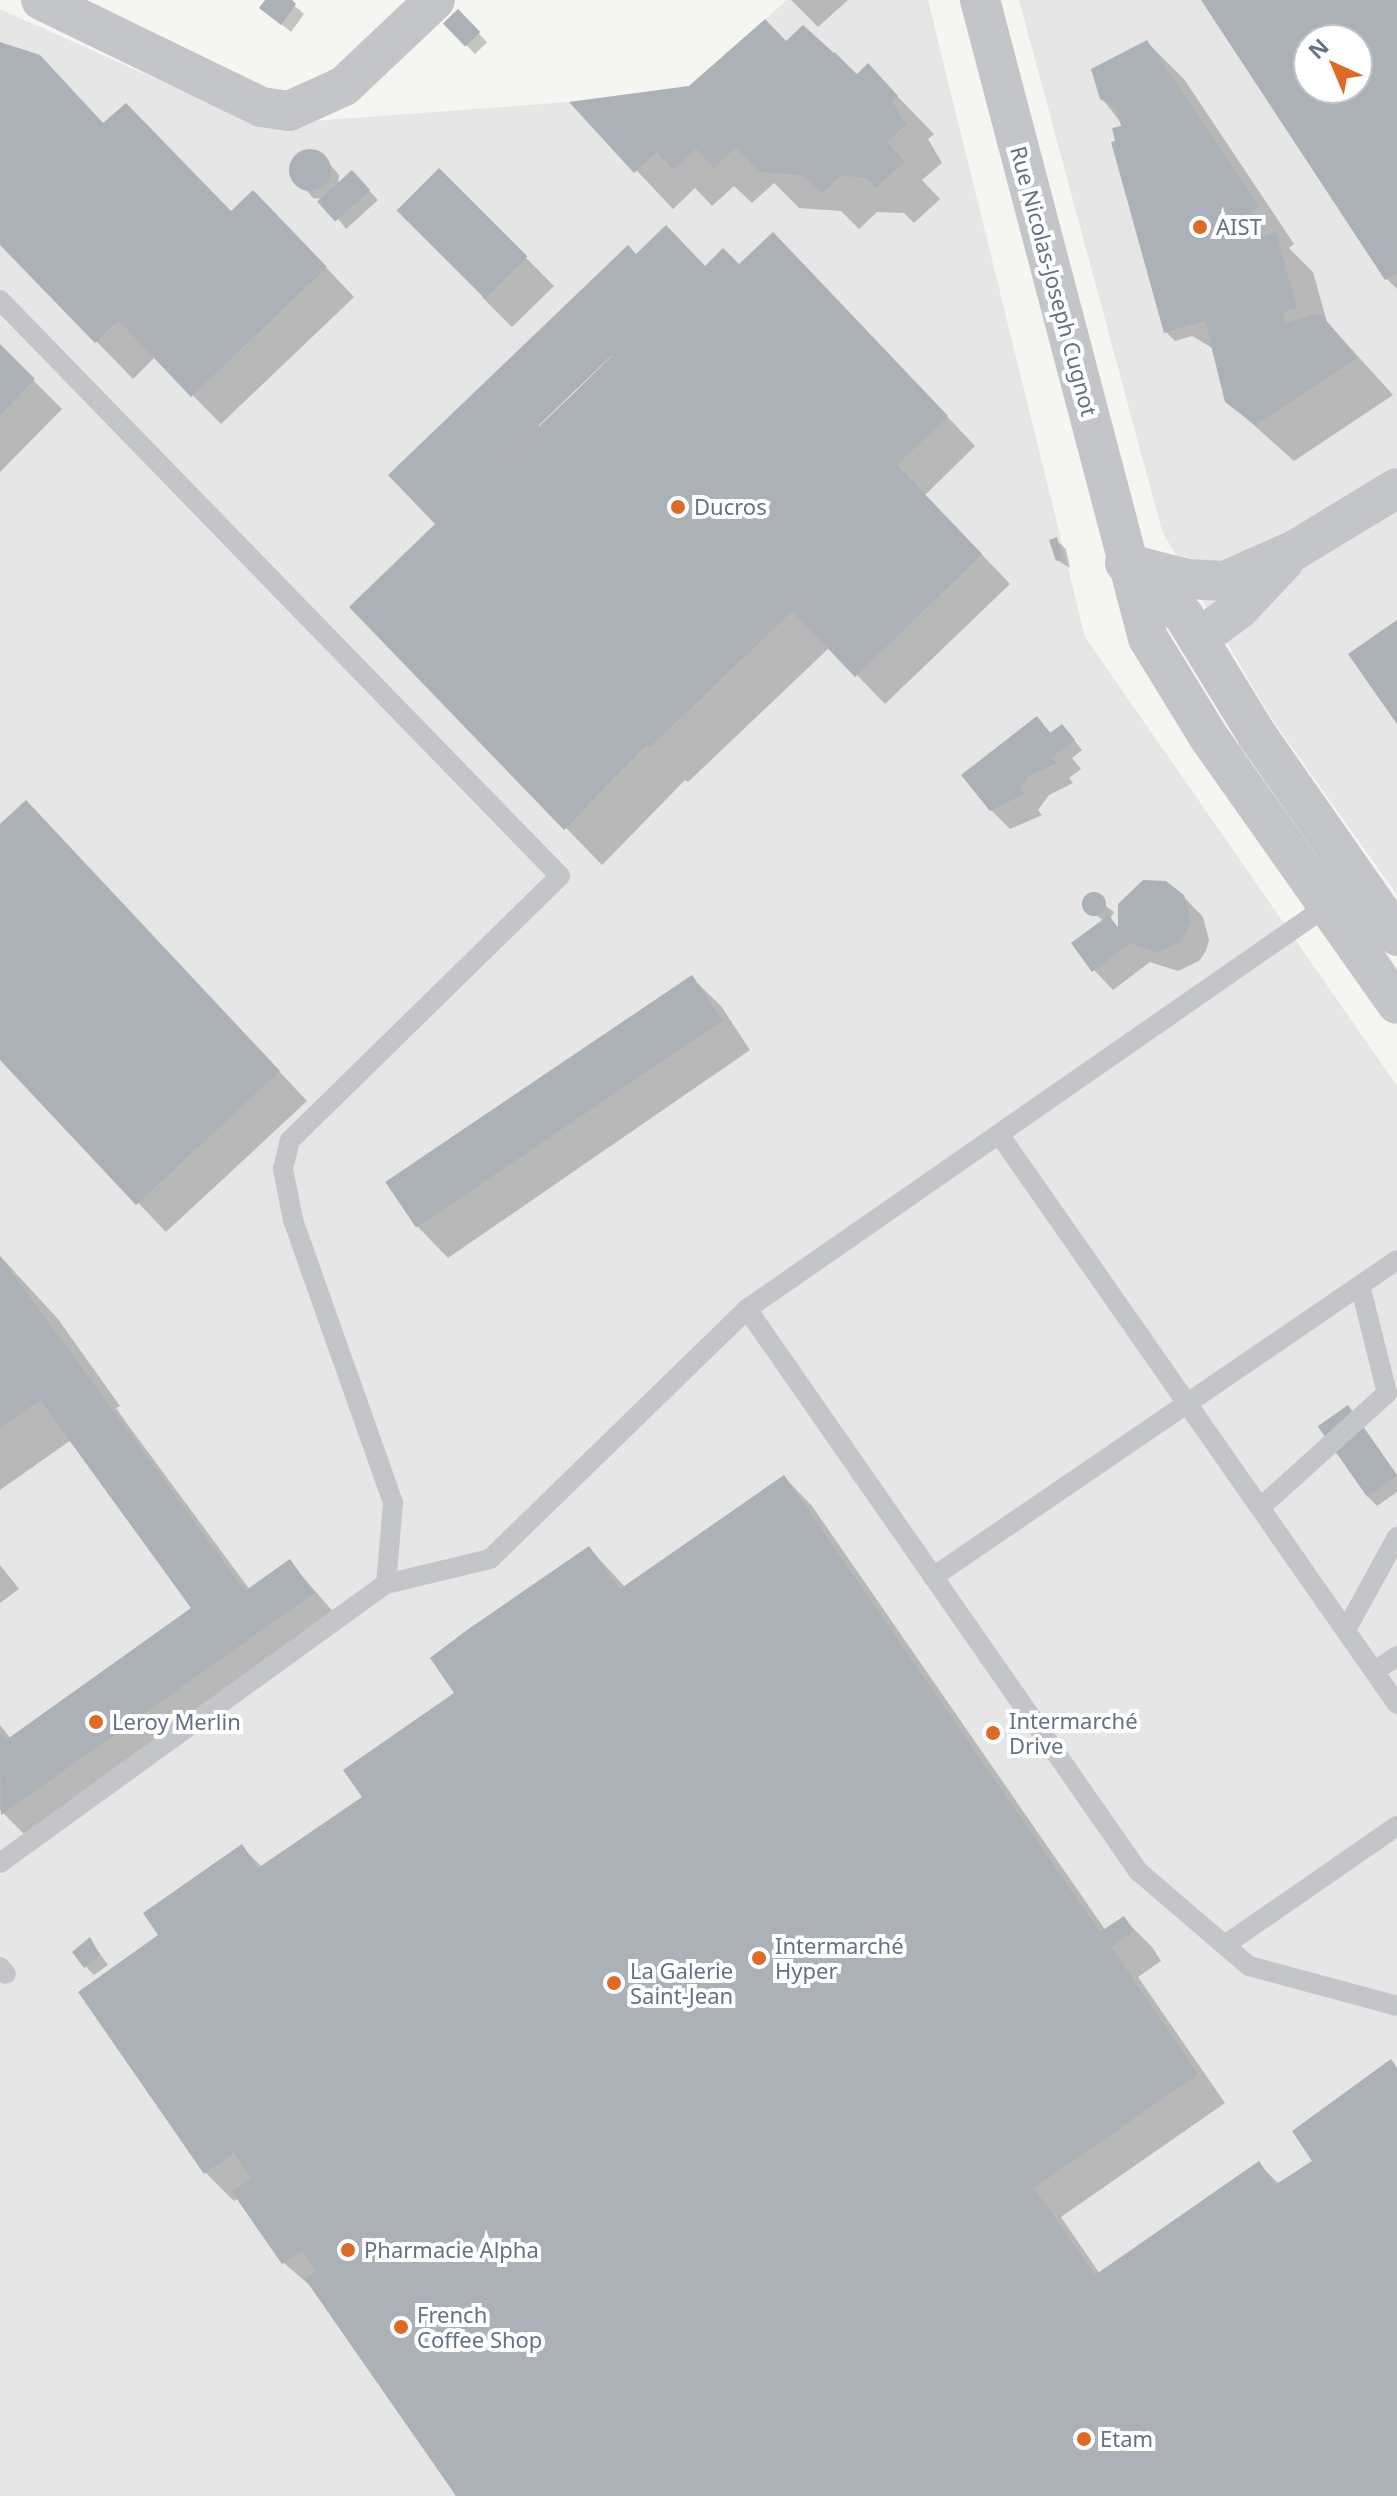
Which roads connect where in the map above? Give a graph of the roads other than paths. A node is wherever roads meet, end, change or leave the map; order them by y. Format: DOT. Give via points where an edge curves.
graph roads {
  1 [pos="41,0"];
  2 [pos="435,0"];
  3 [pos="980,0"];
  4 [pos="0,300"];
  5 [pos="1397,488"];
  6 [pos="1295,550"];
  7 [pos="1125,563"];
  8 [pos="1198,639"];
  9 [pos="1360,883"];
  10 [pos="1328,906"];
  11 [pos="1397,936"];
  12 [pos="1397,1004"];
  13 [pos="999,1134"];
  14 [pos="1397,1260"];
  15 [pos="1360,1285"];
  16 [pos="747,1309"];
  17 [pos="1189,1401"];
  18 [pos="1261,1507"];
  19 [pos="1397,1537"];
  20 [pos="933,1577"];
  21 [pos="386,1584"];
  22 [pos="1346,1630"];
  23 [pos="1397,1656"];
  24 [pos="1375,1671"];
  25 [pos="1397,1704"];
  26 [pos="1397,1826"];
  27 [pos="0,1863"];
  28 [pos="1225,1945"];
  29 [pos="1397,2006"];
  1 -- 2 [label="street" via="261,107 289,111 344,86"];
  3 -- 7 [label="street, Rue Nicolas-Joseph Cugnot"];
  4 -- 21 [label="lane" via="560,876 290,1140 283,1169 293,1220 393,1503"];
  5 -- 6 [label="street"];
  6 -- 7 [label="street" via="1225,581 1187,579"];
  6 -- 8 [label="street" via="1239,609"];
  7 -- 8 [label="street" via="1184,616"];
  7 -- 10 [label="street, Rue Nicolas-Joseph Cugnot" via="1148,638 1210,739"];
  8 -- 9 [label="street"];
  9 -- 10 [label="lane"];
  9 -- 11 [label="street"];
  10 -- 12 [label="street, Rue Nicolas-Joseph Cugnot"];
  10 -- 13 [label="lane"];
  13 -- 16 [label="lane"];
  13 -- 17 [label="lane"];
  14 -- 15 [label="lane"];
  15 -- 17 [label="lane"];
  15 -- 18 [label="lane" via="1387,1393"];
  16 -- 20 [label="lane"];
  16 -- 21 [label="lane" via="490,1559"];
  17 -- 18 [label="lane"];
  17 -- 20 [label="lane"];
  18 -- 22 [label="lane"];
  19 -- 22 [label="lane"];
  20 -- 28 [label="lane" via="1138,1871"];
  21 -- 27 [label="lane"];
  22 -- 24 [label="lane"];
  23 -- 24 [label="lane"];
  24 -- 25 [label="lane"];
  26 -- 28 [label="lane"];
  28 -- 29 [label="lane" via="1249,1966"];
}
